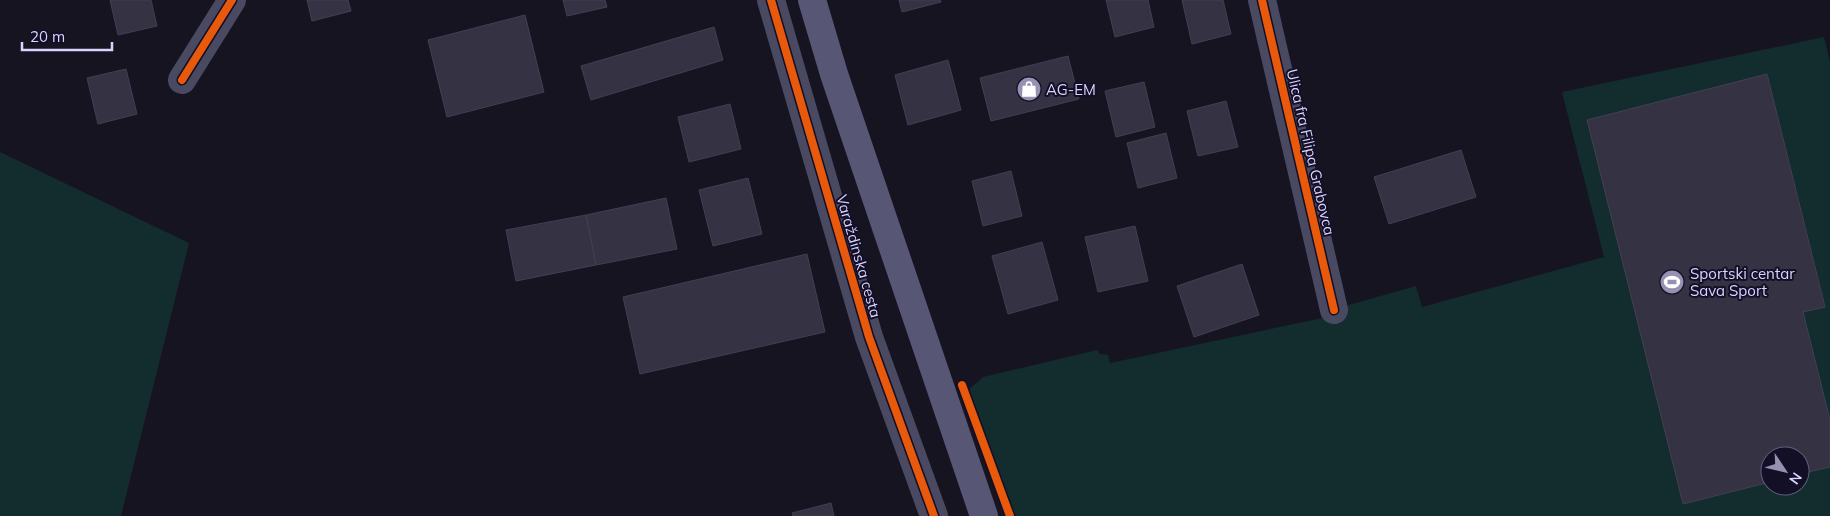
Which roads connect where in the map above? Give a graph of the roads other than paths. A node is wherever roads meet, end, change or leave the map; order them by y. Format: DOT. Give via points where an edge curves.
graph roads {
  1 [pos="232,0"];
  2 [pos="771,0"];
  3 [pos="812,0"];
  4 [pos="1262,0"];
  5 [pos="182,80"];
  6 [pos="1334,310"];
  7 [pos="934,516"];
  8 [pos="984,516"];
  1 -- 5 [label="street"];
  2 -- 7 [label="street, Varaždinska cesta" via="869,337"];
  3 -- 8 [label="main road" via="837,83"];
  4 -- 6 [label="street, Ulica fra Filipa Grabovca"];
}
